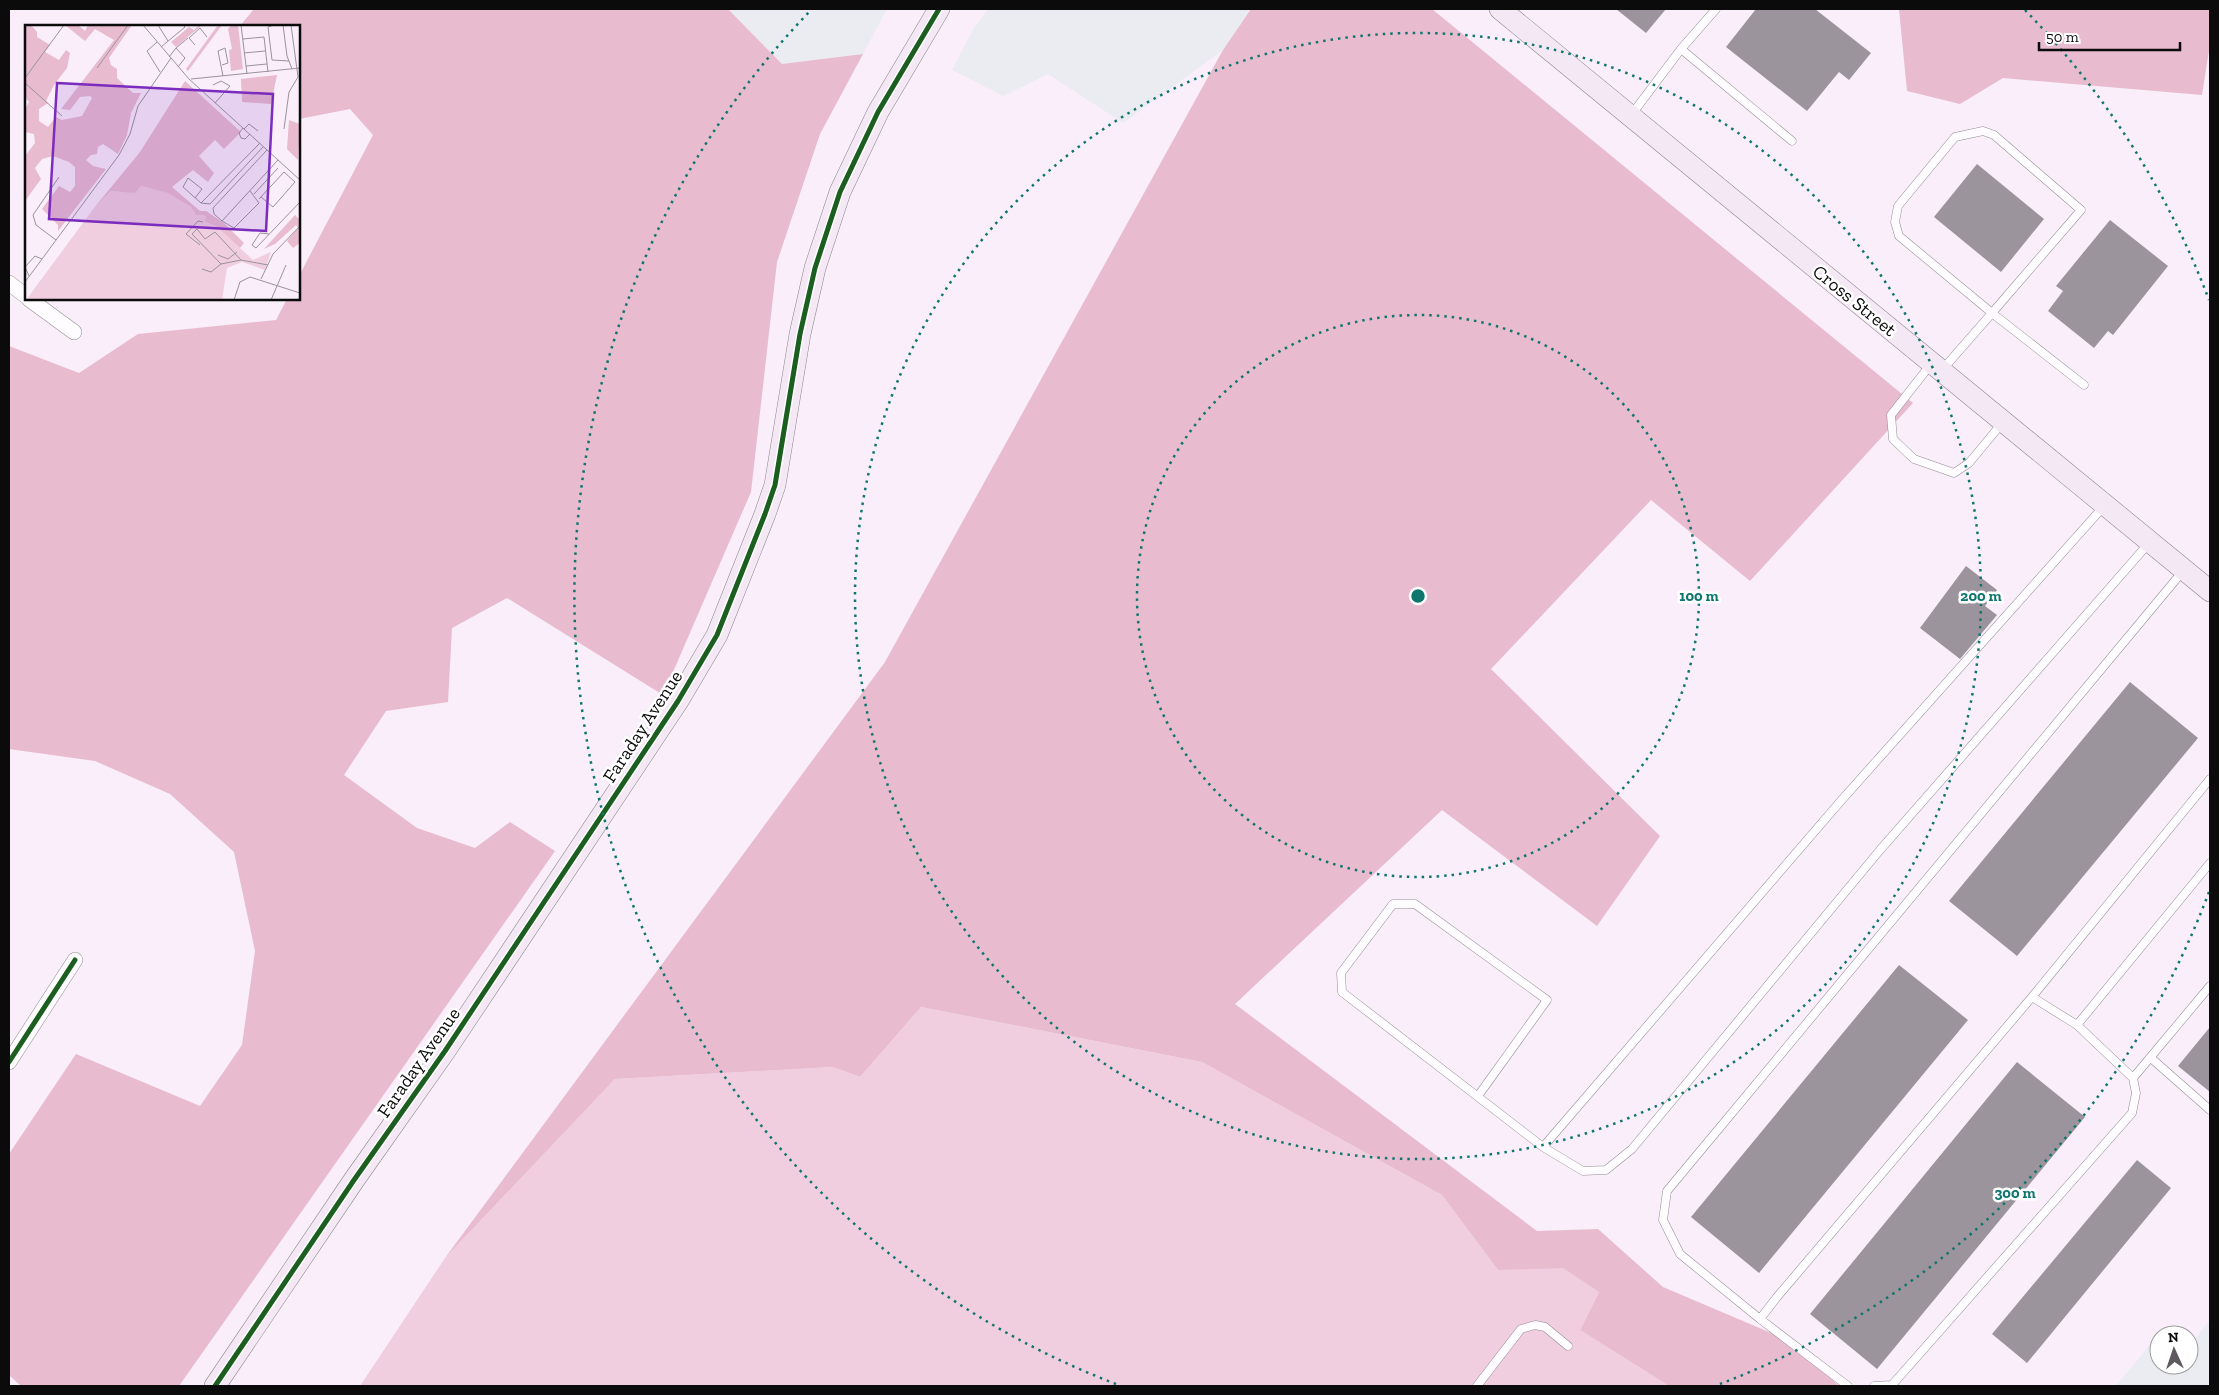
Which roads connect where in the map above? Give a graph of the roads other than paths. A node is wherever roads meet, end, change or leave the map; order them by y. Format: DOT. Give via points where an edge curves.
graph roads {
  1 [pos="939,9"];
  2 [pos="1500,9"];
  3 [pos="1716,9"];
  4 [pos="1681,49"];
  5 [pos="1630,116"];
  6 [pos="1792,141"];
  7 [pos="9,283"];
  8 [pos="25,295"];
  9 [pos="30,300"];
  10 [pos="1992,313"];
  11 [pos="74,332"];
  12 [pos="1937,367"];
  13 [pos="2084,385"];
  14 [pos="2004,422"];
  15 [pos="2105,505"];
  16 [pos="2150,542"];
  17 [pos="2184,569"];
  18 [pos="2210,591"];
  19 [pos="2210,779"];
  20 [pos="2210,864"];
  21 [pos="74,960"];
  22 [pos="2210,986"];
  23 [pos="2032,997"];
  24 [pos="2077,1025"];
  25 [pos="2151,1058"];
  26 [pos="9,1062"];
  27 [pos="2134,1078"];
  28 [pos="1478,1096"];
  29 [pos="2210,1110"];
  30 [pos="1543,1146"];
  31 [pos="1760,1319"];
  32 [pos="1568,1346"];
  33 [pos="216,1386"];
  34 [pos="1476,1386"];
  35 [pos="1848,1386"];
  36 [pos="1874,1386"];
  1 -- 33 [label="street, Faraday Avenue" via="878,112 840,192 815,268 802,325 775,485 717,635 643,754"];
  2 -- 5 [label="street, Cross Street"];
  3 -- 4 [label="lane"];
  4 -- 5 [label="lane"];
  4 -- 6 [label="lane"];
  5 -- 12 [label="street, Cross Street"];
  7 -- 8 [label="street"];
  9 -- 11 [label="street"];
  10 -- 10 [label="lane" via="2081,210 1994,135 1983,131 1955,137 1898,206 1895,222 1899,236"];
  10 -- 12 [label="lane"];
  10 -- 13 [label="lane"];
  12 -- 14 [label="street, Cross Street"];
  12 -- 14 [label="lane" via="1891,415 1893,439 1914,459 1954,473 1969,463"];
  14 -- 15 [label="street, Cross Street"];
  15 -- 16 [label="street, Cross Street"];
  15 -- 30 [label="lane" via="1839,803"];
  16 -- 17 [label="street, Cross Street"];
  16 -- 30 [label="lane" via="1880,850 1632,1149 1606,1170 1583,1171"];
  17 -- 18 [label="street, Cross Street"];
  17 -- 31 [label="lane" via="1667,1191 1663,1220 1680,1254"];
  19 -- 23 [label="lane"];
  20 -- 24 [label="lane"];
  21 -- 26 [label="street"];
  22 -- 25 [label="lane"];
  23 -- 24 [label="lane"];
  23 -- 31 [label="lane"];
  24 -- 27 [label="lane"];
  25 -- 27 [label="lane"];
  25 -- 29 [label="lane"];
  27 -- 36 [label="lane" via="2136,1093 2132,1113 1892,1385"];
  28 -- 28 [label="lane" via="1342,992 1342,973 1393,904 1415,904 1547,1000"];
  28 -- 30 [label="lane"];
  31 -- 35 [label="lane"];
  32 -- 34 [label="lane" via="1545,1327 1535,1325 1521,1329"];
}
